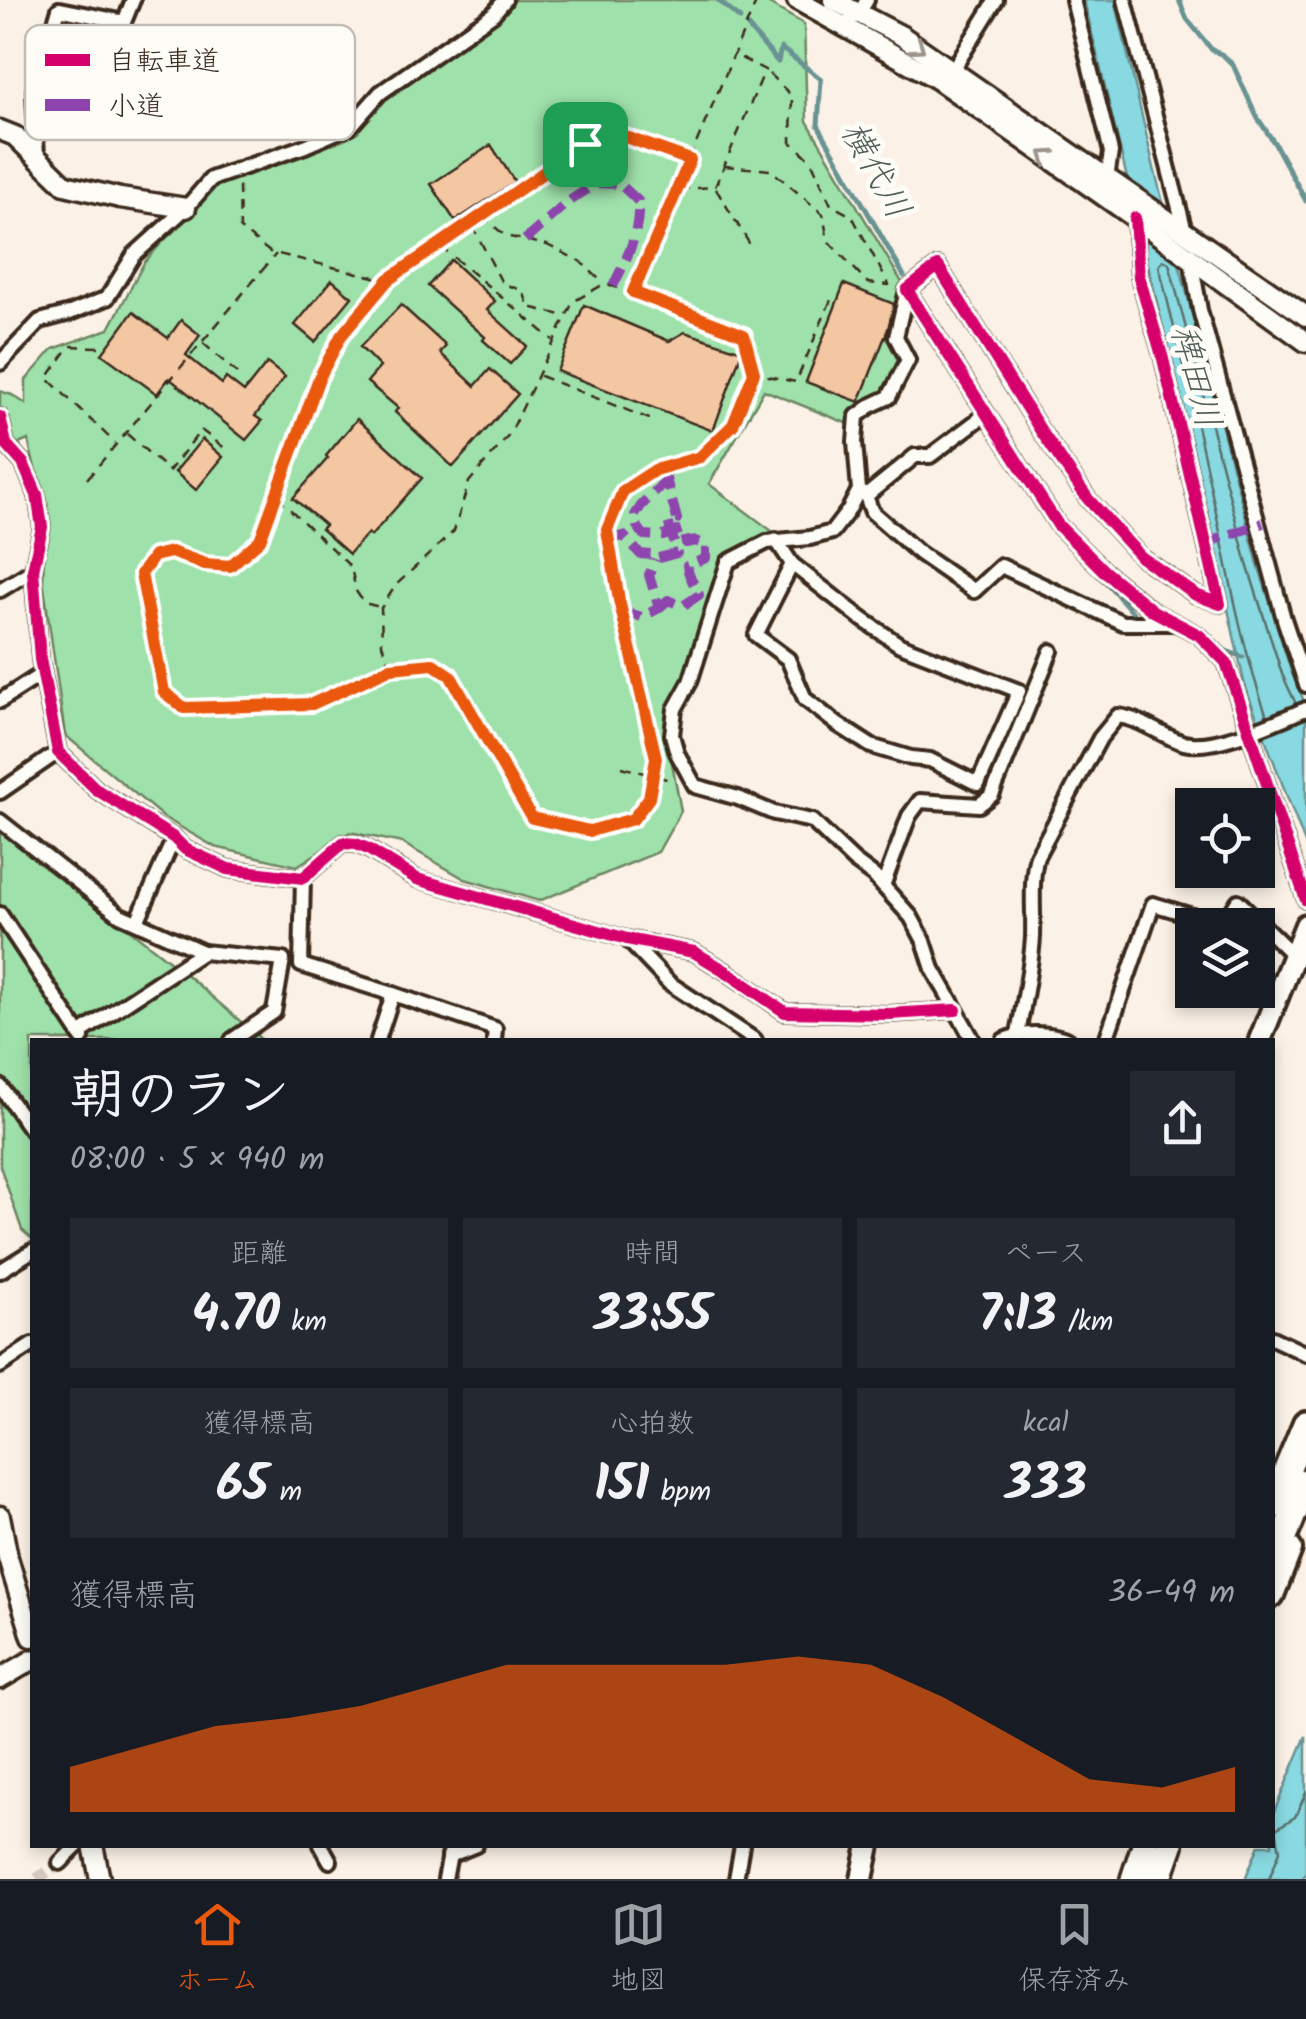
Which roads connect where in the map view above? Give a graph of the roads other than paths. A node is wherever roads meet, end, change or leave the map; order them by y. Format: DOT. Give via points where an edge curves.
graph roads {
  1 [pos="133,0"];
  2 [pos="504,0"];
  3 [pos="797,0"];
  4 [pos="833,0"];
  5 [pos="996,0"];
  6 [pos="1073,0"];
  7 [pos="1125,0"];
  8 [pos="863,7"];
  9 [pos="53,25"];
  10 [pos="843,26"];
  11 [pos="952,71"];
  12 [pos="355,121"];
  13 [pos="0,130"];
  14 [pos="36,140"];
  15 [pos="318,140"];
  16 [pos="37,158"];
  17 [pos="1107,178"];
  18 [pos="186,208"];
  19 [pos="1130,215"];
  20 [pos="1192,252"];
  21 [pos="906,290"];
  22 [pos="1306,316"];
  23 [pos="1306,342"];
  24 [pos="0,364"];
  25 [pos="986,414"];
  26 [pos="0,417"];
  27 [pos="3,446"];
  28 [pos="862,493"];
  29 [pos="776,540"];
  30 [pos="792,564"];
  31 [pos="34,570"];
  32 [pos="0,590"];
  33 [pos="1175,623"];
  34 [pos="1051,651"];
  35 [pos="42,674"];
  36 [pos="1306,685"];
  37 [pos="0,701"];
  38 [pos="1306,709"];
  39 [pos="1251,731"];
  40 [pos="58,752"];
  41 [pos="0,792"];
  42 [pos="0,821"];
  43 [pos="174,838"];
  44 [pos="303,878"];
  45 [pos="882,886"];
  46 [pos="1306,900"];
  47 [pos="1175,910"];
  48 [pos="0,914"];
  49 [pos="136,922"];
  50 [pos="1306,924"];
  51 [pos="6,935"];
  52 [pos="1275,937"];
  53 [pos="627,938"];
  54 [pos="203,952"];
  55 [pos="1294,956"];
  56 [pos="392,994"];
  57 [pos="956,1010"];
  58 [pos="1018,1034"];
  59 [pos="81,1037"];
  60 [pos="235,1038"];
  61 [pos="379,1038"];
  62 [pos="494,1038"];
  63 [pos="752,1038"];
  64 [pos="972,1038"];
  65 [pos="1009,1038"];
  66 [pos="1064,1038"];
  67 [pos="1107,1038"];
  68 [pos="1261,1038"];
  69 [pos="0,1086"];
  70 [pos="30,1128"];
  71 [pos="30,1252"];
  72 [pos="0,1272"];
  73 [pos="1275,1339"];
  74 [pos="30,1346"];
  75 [pos="1306,1354"];
  76 [pos="0,1366"];
  77 [pos="1306,1407"];
  78 [pos="1306,1424"];
  79 [pos="1275,1481"];
  80 [pos="1306,1482"];
  81 [pos="1275,1499"];
  82 [pos="1306,1509"];
  83 [pos="0,1516"];
  84 [pos="1275,1559"];
  85 [pos="1275,1586"];
  86 [pos="30,1630"];
  87 [pos="30,1661"];
  88 [pos="0,1679"];
  89 [pos="75,1848"];
  90 [pos="94,1848"];
  91 [pos="323,1848"];
  92 [pos="741,1848"];
  93 [pos="869,1848"];
  94 [pos="1136,1848"];
  95 [pos="1144,1848"];
  96 [pos="1169,1848"];
  97 [pos="1180,1848"];
  98 [pos="450,1850"];
  99 [pos="330,1861"];
  100 [pos="60,1863"];
  101 [pos="100,1879"];
  102 [pos="445,1879"];
  103 [pos="736,1879"];
  104 [pos="862,1879"];
  105 [pos="1124,1879"];
  106 [pos="1134,1879"];
  107 [pos="1158,1879"];
  108 [pos="1169,1879"];
  1 -- 9 [label="street" via="124,22 58,8"];
  2 -- 12 [label="street"];
  3 -- 10 [label="street"];
  4 -- 8 [label="street"];
  5 -- 11 [label="street"];
  6 -- 17 [label="street" via="1111,152"];
  7 -- 20 [label="street"];
  8 -- 10 [label="street"];
  8 -- 11 [label="street, one-way"];
  19 -- 10 [label="street, one-way" via="936,78"];
  11 -- 17 [label="street"];
  13 -- 16 [label="street"];
  14 -- 16 [label="street"];
  15 -- 18 [label="street" via="211,179"];
  16 -- 18 [label="street" via="65,186"];
  17 -- 20 [label="street"];
  18 -- 24 [label="street" via="134,256 107,298 40,322"];
  19 -- 20 [label="street"];
  19 -- 21 [label="street" via="1139,278 1220,604 1141,557 1088,499 938,266"];
  20 -- 22 [label="street" via="1246,276"];
  20 -- 23 [label="street"];
  20 -- 36 [label="street" via="1200,310"];
  21 -- 25 [label="street"];
  21 -- 28 [label="street" via="896,337 908,360 889,397 857,416"];
  25 -- 28 [label="street" via="930,456 915,456"];
  25 -- 33 [label="street" via="1058,525 1105,572"];
  26 -- 27 [label="street"];
  27 -- 31 [label="street" via="23,463 36,495 42,528"];
  28 -- 29 [label="street" via="832,532"];
  28 -- 33 [label="street" via="872,512 974,591 1001,566 1123,623"];
  29 -- 30 [label="street"];
  29 -- 45 [label="street" via="728,562 675,709 677,753 695,786 812,821"];
  30 -- 30 [label="street" via="756,634 788,659 805,699 871,746 930,760 978,784 1019,691 900,644"];
  31 -- 32 [label="street"];
  31 -- 35 [label="street"];
  33 -- 39 [label="street" via="1200,635 1226,662"];
  34 -- 45 [label="street" via="992,795 980,805 920,801"];
  35 -- 37 [label="street"];
  35 -- 40 [label="street"];
  38 -- 39 [label="street"];
  39 -- 46 [label="street"];
  39 -- 58 [label="street" via="1197,746 1118,716 1100,738 1032,874 1032,952"];
  40 -- 41 [label="street"];
  40 -- 43 [label="street" via="97,790"];
  42 -- 49 [label="street"];
  43 -- 44 [label="street" via="228,869"];
  43 -- 49 [label="street"];
  44 -- 53 [label="street" via="343,844 356,844 417,879"];
  44 -- 56 [label="street" via="300,965"];
  45 -- 57 [label="street" via="911,917"];
  47 -- 67 [label="street" via="1154,904"];
  48 -- 51 [label="street"];
  49 -- 54 [label="street"];
  50 -- 55 [label="main road"];
  51 -- 59 [label="street"];
  52 -- 55 [label="street"];
  53 -- 57 [label="street" via="694,952 785,1012"];
  53 -- 63 [label="street" via="669,983"];
  54 -- 59 [label="street"];
  54 -- 60 [label="street" via="283,960 274,1012"];
  55 -- 68 [label="main road"];
  56 -- 61 [label="street"];
  56 -- 62 [label="street" via="495,1029"];
  57 -- 64 [label="street"];
  58 -- 65 [label="street"];
  58 -- 66 [label="street"];
  69 -- 70 [label="street"];
  71 -- 72 [label="street"];
  73 -- 75 [label="street"];
  74 -- 76 [label="street"];
  77 -- 79 [label="highway"];
  78 -- 81 [label="highway"];
  80 -- 84 [label="highway"];
  82 -- 85 [label="highway"];
  83 -- 86 [label="street"];
  87 -- 88 [label="street"];
  89 -- 100 [label="street"];
  90 -- 101 [label="street"];
  91 -- 99 [label="street"];
  92 -- 103 [label="street"];
  93 -- 104 [label="main road"];
  94 -- 105 [label="highway"];
  95 -- 106 [label="highway"];
  96 -- 107 [label="highway"];
  97 -- 108 [label="highway"];
  98 -- 102 [label="street"];
}
